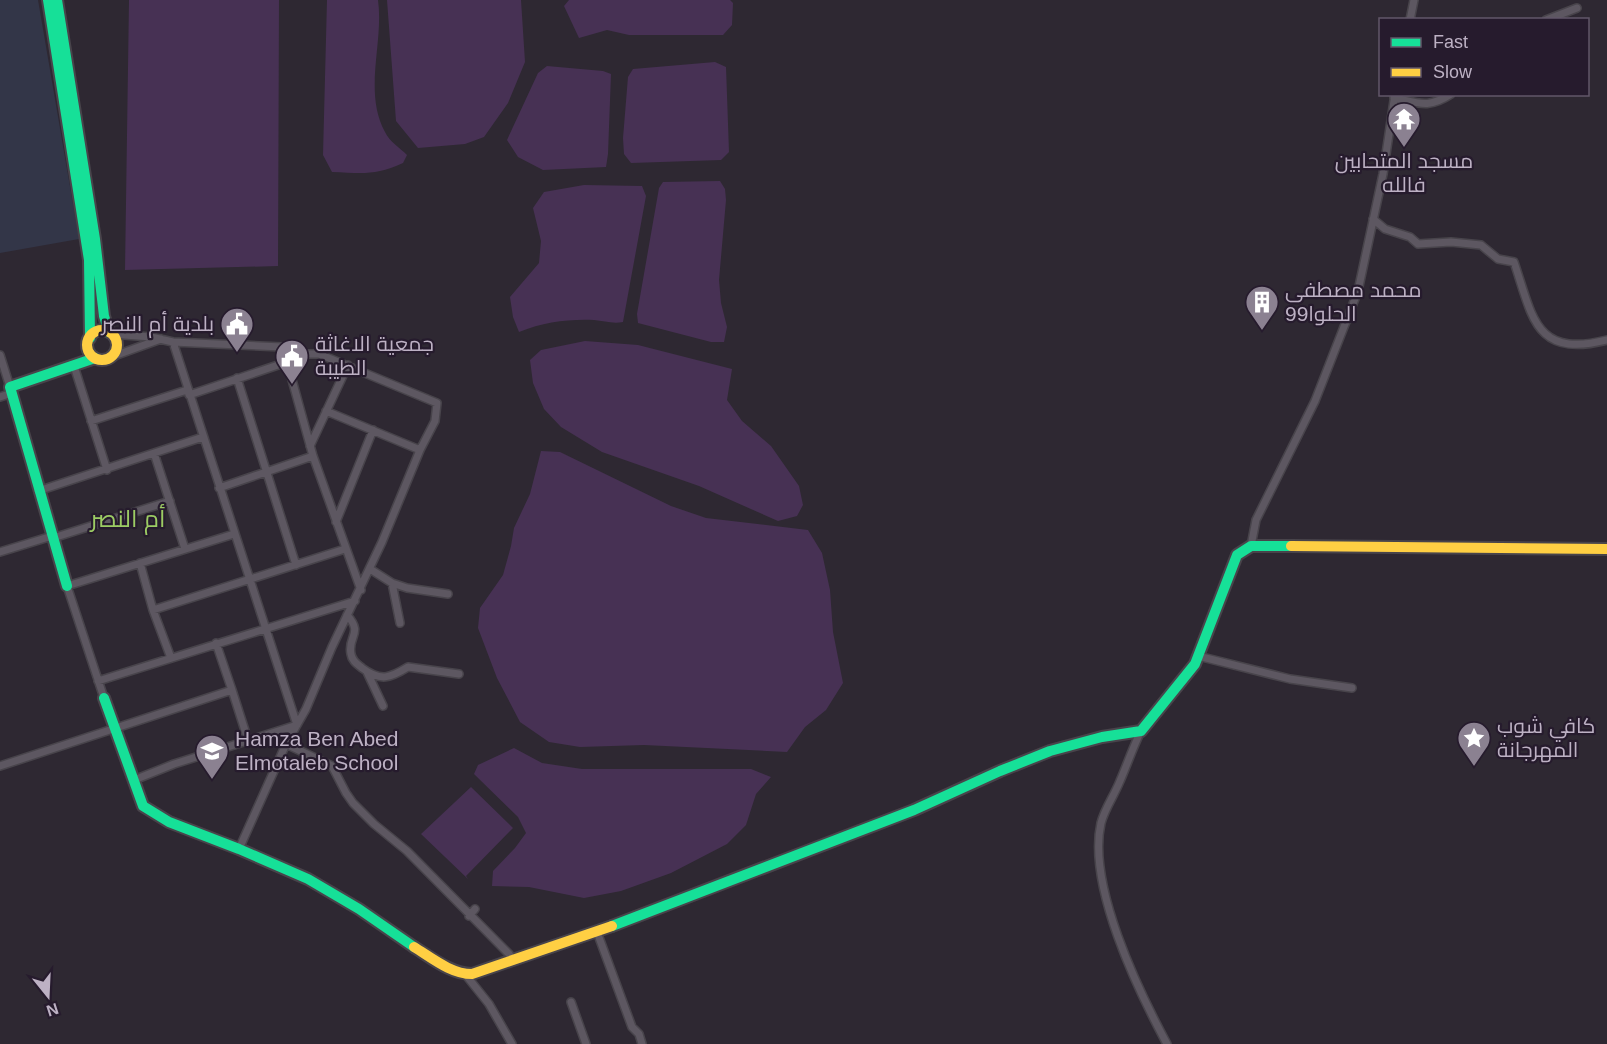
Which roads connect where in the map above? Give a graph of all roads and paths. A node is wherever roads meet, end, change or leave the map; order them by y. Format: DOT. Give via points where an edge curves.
graph roads {
  1 [pos="48,0"];
  2 [pos="57,0"];
  3 [pos="1414,0"];
  4 [pos="1577,8"];
  5 [pos="1410,18"];
  6 [pos="1551,18"];
  7 [pos="1394,96"];
  8 [pos="1448,96"];
  9 [pos="1373,219"];
  10 [pos="110,333"];
  11 [pos="90,338"];
  12 [pos="161,339"];
  13 [pos="1607,340"];
  14 [pos="173,342"];
  15 [pos="284,347"];
  16 [pos="0,355"];
  17 [pos="111,357"];
  18 [pos="95,358"];
  19 [pos="287,362"];
  20 [pos="348,365"];
  21 [pos="75,366"];
  22 [pos="237,378"];
  23 [pos="11,390"];
  24 [pos="188,392"];
  25 [pos="0,397"];
  26 [pos="326,411"];
  27 [pos="91,421"];
  28 [pos="373,430"];
  29 [pos="203,437"];
  30 [pos="310,446"];
  31 [pos="420,450"];
  32 [pos="154,453"];
  33 [pos="313,456"];
  34 [pos="107,470"];
  35 [pos="267,472"];
  36 [pos="219,488"];
  37 [pos="38,491"];
  38 [pos="170,501"];
  39 [pos="336,522"];
  40 [pos="234,534"];
  41 [pos="52,537"];
  42 [pos="1251,546"];
  43 [pos="185,549"];
  44 [pos="345,549"];
  45 [pos="1607,549"];
  46 [pos="0,552"];
  47 [pos="140,563"];
  48 [pos="296,565"];
  49 [pos="370,569"];
  50 [pos="249,581"];
  51 [pos="392,582"];
  52 [pos="67,586"];
  53 [pos="361,590"];
  54 [pos="448,594"];
  55 [pos="355,601"];
  56 [pos="153,610"];
  57 [pos="347,615"];
  58 [pos="400,623"];
  59 [pos="264,628"];
  60 [pos="216,643"];
  61 [pos="1198,656"];
  62 [pos="171,658"];
  63 [pos="367,672"];
  64 [pos="459,674"];
  65 [pos="98,681"];
  66 [pos="1352,688"];
  67 [pos="232,690"];
  68 [pos="104,698"];
  69 [pos="383,706"];
  70 [pos="297,725"];
  71 [pos="114,729"];
  72 [pos="1141,731"];
  73 [pos="248,740"];
  74 [pos="286,744"];
  75 [pos="0,766"];
  76 [pos="134,780"];
  77 [pos="239,849"];
  78 [pos="475,909"];
  79 [pos="469,916"];
  80 [pos="597,932"];
  81 [pos="513,961"];
  82 [pos="465,974"];
  83 [pos="571,1002"];
  84 [pos="512,1044"];
  85 [pos="586,1044"];
  86 [pos="642,1044"];
  87 [pos="1167,1044"];
  1 -- 11 [label="street" via="88,260"];
  2 -- 10 [label="street" via="104,316"];
  3 -- 5 [label="street"];
  4 -- 6 [label="street"];
  7 -- 8 [label="street" via="1436,104"];
  7 -- 9 [label="street"];
  9 -- 13 [label="street" via="1418,244 1481,245 1498,259 1515,262 1526,302 1546,335 1573,345"];
  9 -- 42 [label="street" via="1358,291 1339,342 1316,401 1256,520"];
  10 -- 11 [label="street" via="97,332"];
  10 -- 12 [label="street"];
  10 -- 17 [label="street" via="117,346"];
  11 -- 18 [label="street" via="88,347"];
  12 -- 14 [label="street"];
  12 -- 17 [label="street"];
  14 -- 15 [label="street"];
  14 -- 24 [label="street"];
  15 -- 19 [label="street"];
  15 -- 20 [label="street"];
  16 -- 23 [label="street"];
  17 -- 18 [label="street"];
  18 -- 21 [label="street"];
  19 -- 22 [label="street"];
  19 -- 30 [label="street"];
  20 -- 26 [label="street"];
  20 -- 31 [label="street" via="437,402 435,422"];
  21 -- 23 [label="street"];
  21 -- 27 [label="street"];
  22 -- 24 [label="street"];
  22 -- 35 [label="street"];
  23 -- 25 [label="street"];
  23 -- 37 [label="street"];
  24 -- 27 [label="street"];
  24 -- 29 [label="street"];
  26 -- 28 [label="street"];
  26 -- 30 [label="street"];
  27 -- 34 [label="street"];
  28 -- 31 [label="street"];
  28 -- 39 [label="street"];
  29 -- 32 [label="street"];
  29 -- 36 [label="street"];
  30 -- 33 [label="street"];
  31 -- 49 [label="street"];
  32 -- 34 [label="street"];
  32 -- 38 [label="street"];
  33 -- 35 [label="street"];
  33 -- 39 [label="street"];
  34 -- 37 [label="street"];
  35 -- 36 [label="street"];
  35 -- 48 [label="street"];
  36 -- 40 [label="street"];
  37 -- 41 [label="street"];
  38 -- 41 [label="street"];
  38 -- 43 [label="street"];
  39 -- 44 [label="street"];
  40 -- 43 [label="street"];
  40 -- 50 [label="street"];
  41 -- 46 [label="street"];
  41 -- 52 [label="street"];
  42 -- 45 [label="street"];
  42 -- 61 [label="street" via="1237,555"];
  43 -- 47 [label="street"];
  44 -- 48 [label="street"];
  44 -- 53 [label="street"];
  47 -- 52 [label="street"];
  47 -- 56 [label="street"];
  48 -- 50 [label="street"];
  49 -- 51 [label="street"];
  49 -- 53 [label="street"];
  50 -- 56 [label="street"];
  50 -- 59 [label="street"];
  51 -- 54 [label="street"];
  51 -- 58 [label="street"];
  52 -- 65 [label="street"];
  53 -- 55 [label="street"];
  55 -- 57 [label="street"];
  55 -- 59 [label="street"];
  56 -- 62 [label="street"];
  57 -- 63 [label="street" via="356,629 351,656"];
  57 -- 70 [label="street"];
  59 -- 60 [label="street"];
  59 -- 70 [label="street"];
  60 -- 62 [label="street"];
  60 -- 67 [label="street"];
  61 -- 66 [label="street" via="1290,679"];
  61 -- 72 [label="street"];
  62 -- 65 [label="street"];
  63 -- 64 [label="street" via="379,678 393,676 408,667"];
  63 -- 69 [label="street"];
  65 -- 68 [label="street"];
  67 -- 71 [label="street"];
  67 -- 73 [label="street"];
  68 -- 71 [label="street"];
  70 -- 73 [label="street"];
  70 -- 74 [label="street"];
  71 -- 75 [label="street"];
  71 -- 76 [label="street"];
  72 -- 80 [label="street" via="1050,751 915,810"];
  72 -- 87 [label="street" via="1106,809 1100,859 1112,919 1147,1006"];
  73 -- 76 [label="street"];
  74 -- 77 [label="street"];
  74 -- 79 [label="street" via="332,766 353,803 407,851"];
  76 -- 77 [label="street" via="143,806 169,822"];
  77 -- 82 [label="street" via="336,894 432,958"];
  78 -- 79 [label="street"];
  79 -- 81 [label="street"];
  80 -- 81 [label="street"];
  80 -- 86 [label="street"];
  81 -- 82 [label="street"];
  82 -- 84 [label="street" via="489,1004"];
  83 -- 85 [label="street"];
}
